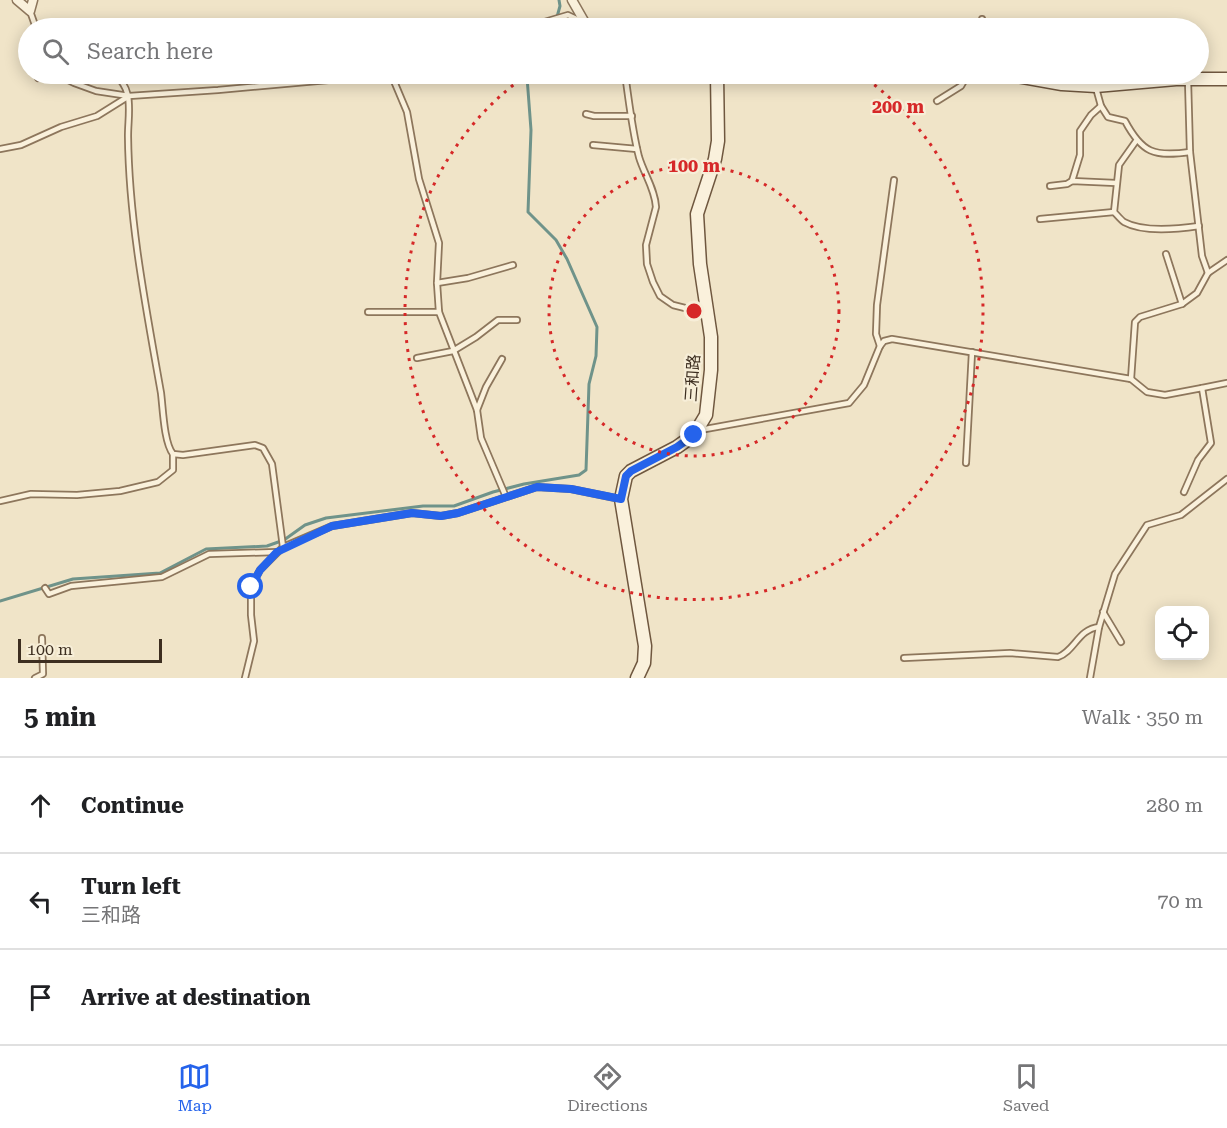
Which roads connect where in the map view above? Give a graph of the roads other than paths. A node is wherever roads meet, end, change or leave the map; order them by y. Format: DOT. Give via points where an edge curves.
graph roads {
  1 [pos="18,0"];
  2 [pos="33,0"];
  3 [pos="572,0"];
  4 [pos="30,11"];
  5 [pos="32,18"];
  6 [pos="554,18"];
  7 [pos="573,18"];
  8 [pos="581,18"];
  9 [pos="1209,79"];
  10 [pos="1227,79"];
  11 [pos="77,84"];
  12 [pos="124,84"];
  13 [pos="273,84"];
  14 [pos="397,84"];
  15 [pos="627,84"];
  16 [pos="717,84"];
  17 [pos="962,84"];
  18 [pos="1062,84"];
  19 [pos="1127,84"];
  20 [pos="1188,84"];
  21 [pos="1096,86"];
  22 [pos="129,96"];
  23 [pos="937,101"];
  24 [pos="1101,106"];
  25 [pos="586,114"];
  26 [pos="632,116"];
  27 [pos="1136,141"];
  28 [pos="593,145"];
  29 [pos="0,149"];
  30 [pos="637,149"];
  31 [pos="1190,152"];
  32 [pos="894,180"];
  33 [pos="1072,181"];
  34 [pos="1116,183"];
  35 [pos="1050,186"];
  36 [pos="1114,212"];
  37 [pos="1040,219"];
  38 [pos="1199,226"];
  39 [pos="1166,254"];
  40 [pos="1227,260"];
  41 [pos="513,265"];
  42 [pos="1208,273"];
  43 [pos="437,283"];
  44 [pos="1182,304"];
  45 [pos="368,312"];
  46 [pos="439,312"];
  47 [pos="708,314"];
  48 [pos="517,320"];
  49 [pos="880,346"];
  50 [pos="453,351"];
  51 [pos="972,352"];
  52 [pos="417,358"];
  53 [pos="502,359"];
  54 [pos="1131,379"];
  55 [pos="1227,383"];
  56 [pos="1202,388"];
  57 [pos="477,410"];
  58 [pos="699,430"];
  59 [pos="173,454"];
  60 [pos="966,463"];
  61 [pos="1227,478"];
  62 [pos="1184,492"];
  63 [pos="506,496"];
  64 [pos="621,499"];
  65 [pos="0,501"];
  66 [pos="283,547"];
  67 [pos="277,552"];
  68 [pos="45,588"];
  69 [pos="1103,612"];
  70 [pos="1099,627"];
  71 [pos="42,638"];
  72 [pos="1121,642"];
  73 [pos="904,658"];
  74 [pos="35,678"];
  75 [pos="245,678"];
  76 [pos="638,678"];
  77 [pos="1090,678"];
  1 -- 4 [label="street"];
  2 -- 4 [label="street"];
  3 -- 8 [label="street"];
  4 -- 5 [label="lane"];
  6 -- 7 [label="lane" via="568,15"];
  9 -- 10 [label="main road"];
  11 -- 22 [label="lane"];
  12 -- 22 [label="lane"];
  13 -- 22 [label="lane"];
  14 -- 43 [label="lane" via="439,243"];
  15 -- 26 [label="lane"];
  16 -- 47 [label="main road, 三和路" via="716,159 697,214"];
  17 -- 23 [label="lane"];
  18 -- 21 [label="main road"];
  19 -- 21 [label="main road"];
  20 -- 31 [label="lane"];
  21 -- 24 [label="lane"];
  22 -- 29 [label="lane" via="97,117"];
  22 -- 59 [label="lane" via="131,200 138,263 168,449"];
  24 -- 27 [label="lane" via="1108,117 1125,121"];
  24 -- 33 [label="lane" via="1080,131 1080,155"];
  25 -- 26 [label="lane"];
  26 -- 30 [label="lane"];
  27 -- 31 [label="lane" via="1149,150 1170,155"];
  27 -- 34 [label="lane" via="1119,165"];
  28 -- 30 [label="lane"];
  30 -- 47 [label="lane" via="656,200 646,245 653,282 660,296 673,304"];
  31 -- 38 [label="lane"];
  32 -- 49 [label="lane" via="877,305 876,334"];
  33 -- 34 [label="lane"];
  33 -- 35 [label="lane"];
  34 -- 36 [label="lane"];
  36 -- 37 [label="lane"];
  36 -- 38 [label="lane" via="1124,222 1148,229"];
  38 -- 42 [label="lane"];
  39 -- 44 [label="lane"];
  40 -- 42 [label="lane"];
  41 -- 43 [label="lane"];
  42 -- 44 [label="lane" via="1197,293"];
  43 -- 46 [label="lane"];
  44 -- 54 [label="lane" via="1135,322"];
  45 -- 46 [label="lane"];
  46 -- 50 [label="lane"];
  47 -- 58 [label="main road, 三和路" via="711,370 706,415"];
  48 -- 50 [label="lane" via="494,322"];
  49 -- 51 [label="lane" via="892,339"];
  49 -- 58 [label="lane" via="864,386 849,403"];
  50 -- 52 [label="lane"];
  50 -- 57 [label="lane"];
  51 -- 54 [label="lane"];
  51 -- 60 [label="lane"];
  53 -- 57 [label="lane"];
  54 -- 56 [label="lane" via="1147,392 1165,395"];
  55 -- 56 [label="lane"];
  56 -- 62 [label="lane" via="1211,443 1197,460"];
  57 -- 63 [label="lane" via="481,438"];
  58 -- 64 [label="main road" via="677,447 631,471 626,476"];
  59 -- 65 [label="lane" via="173,470 158,482 120,490 77,495 32,494"];
  59 -- 66 [label="lane" via="255,445 263,448 272,464"];
  61 -- 69 [label="lane" via="1181,515 1147,525 1115,574"];
  63 -- 64 [label="lane" via="537,487"];
  63 -- 66 [label="lane" via="441,516 412,513 332,526"];
  64 -- 76 [label="main road" via="645,646"];
  66 -- 67 [label="lane"];
  67 -- 68 [label="lane" via="209,554 162,577 71,586 48,594"];
  67 -- 75 [label="lane" via="251,587 254,641"];
  69 -- 70 [label="lane"];
  69 -- 72 [label="lane"];
  70 -- 73 [label="lane" via="1089,628 1065,655 1058,657 1010,652"];
  70 -- 77 [label="lane"];
  71 -- 74 [label="lane" via="43,674"];
}
